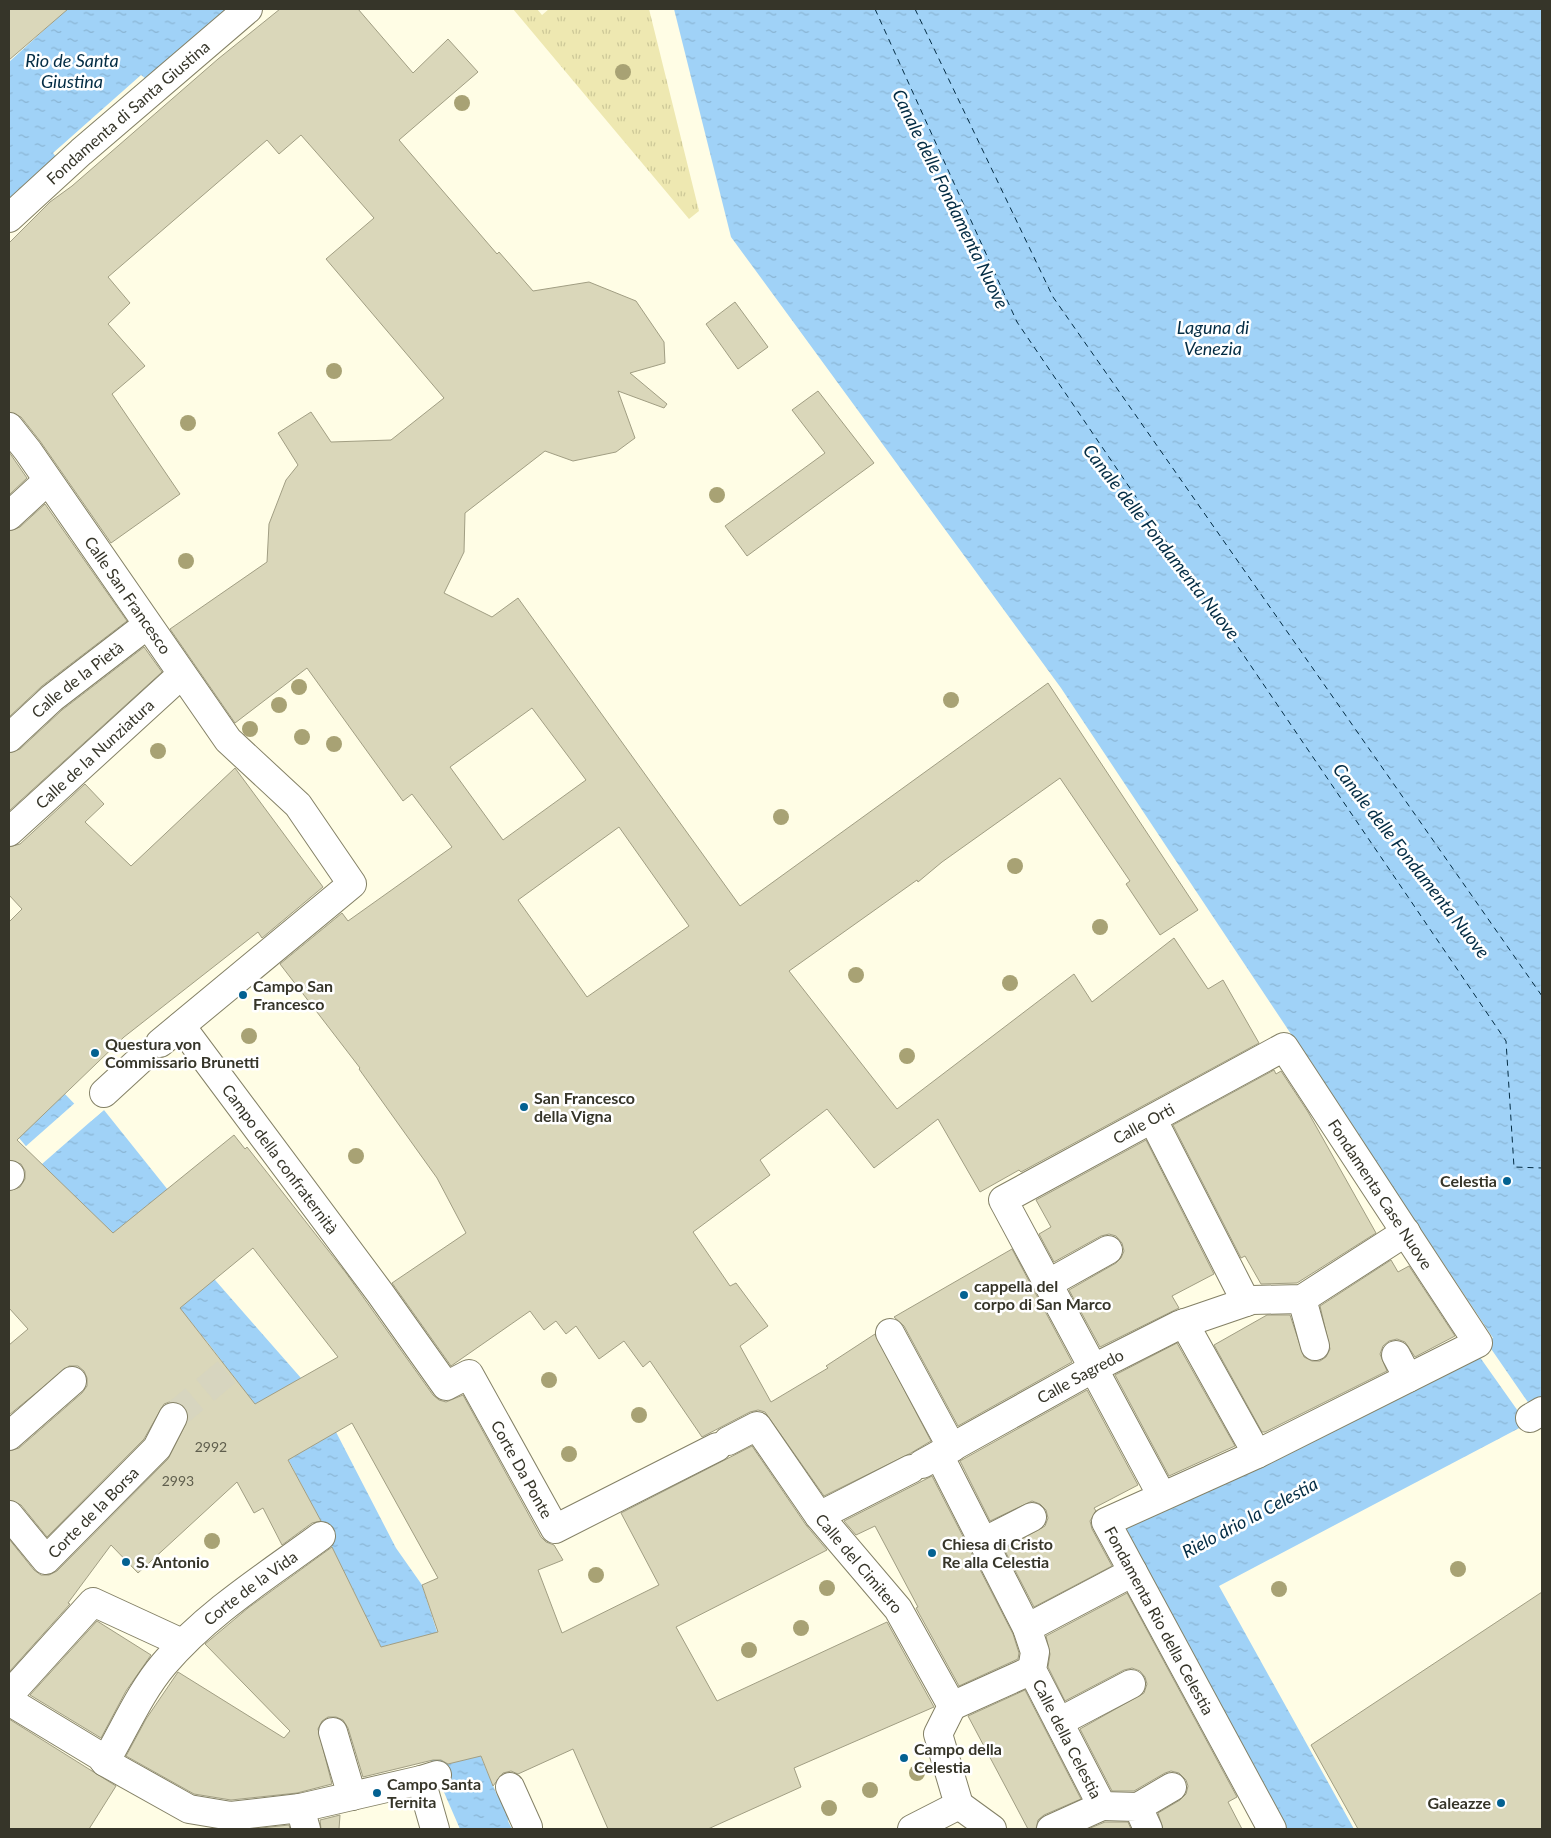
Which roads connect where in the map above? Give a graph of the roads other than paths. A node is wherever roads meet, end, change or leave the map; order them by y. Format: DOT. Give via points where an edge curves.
graph roads {
  1 [pos="248,9"];
  2 [pos="9,218"];
  3 [pos="9,427"];
  4 [pos="47,481"];
  5 [pos="9,516"];
  6 [pos="147,624"];
  7 [pos="181,675"];
  8 [pos="9,738"];
  9 [pos="9,832"];
  10 [pos="161,1043"];
  11 [pos="1284,1047"];
  12 [pos="104,1093"];
  13 [pos="1153,1120"];
  14 [pos="1406,1232"];
  15 [pos="1108,1250"];
  16 [pos="1049,1283"];
  17 [pos="380,1293"];
  18 [pos="1302,1299"];
  19 [pos="1246,1302"];
  20 [pos="1184,1323"];
  21 [pos="890,1333"];
  22 [pos="1478,1343"];
  23 [pos="1315,1346"];
  24 [pos="1094,1368"];
  25 [pos="72,1381"];
  26 [pos="173,1417"];
  27 [pos="757,1426"];
  28 [pos="9,1436"];
  29 [pos="1257,1454"];
  30 [pos="931,1459"];
  31 [pos="1162,1496"];
  32 [pos="9,1515"];
  33 [pos="819,1516"];
  34 [pos="1032,1516"];
  35 [pos="321,1536"];
  36 [pos="984,1542"];
  37 [pos="1133,1572"];
  38 [pos="1027,1628"];
  39 [pos="182,1644"];
  40 [pos="1032,1670"];
  41 [pos="1131,1684"];
  42 [pos="9,1695"];
  43 [pos="9,1701"];
  44 [pos="952,1706"];
  45 [pos="1059,1722"];
  46 [pos="333,1732"];
  47 [pos="105,1762"];
  48 [pos="510,1787"];
  49 [pos="1172,1787"];
  50 [pos="352,1796"];
  51 [pos="959,1805"];
  52 [pos="1102,1806"];
  53 [pos="295,1816"];
  54 [pos="1143,1818"];
  55 [pos="1259,1818"];
  56 [pos="185,1819"];
  57 [pos="233,1822"];
  58 [pos="528,1827"];
  59 [pos="435,1829"];
  60 [pos="912,1829"];
  61 [pos="992,1829"];
  62 [pos="1051,1829"];
  1 -- 2 [label="street, Fondamenta di Santa Giustina"];
  3 -- 4 [label="street, Calle San Francesco" via="34,446"];
  4 -- 5 [label="street"];
  4 -- 6 [label="street, Calle San Francesco"];
  6 -- 7 [label="street, Calle San Francesco"];
  6 -- 8 [label="street, Calle de la Pietà" via="52,698"];
  7 -- 9 [label="street, Calle de la Nunziatura"];
  7 -- 10 [label="street, Calle San Francesco" via="228,740 298,805 352,884"];
  10 -- 12 [label="street"];
  10 -- 17 [label="street, Campo della confraternità"];
  11 -- 13 [label="street, Calle Orti"];
  11 -- 14 [label="street, Fondamenta Case Nuove"];
  13 -- 16 [label="street, Calle Orti" via="1003,1200"];
  13 -- 19 [label="street"];
  14 -- 18 [label="street"];
  14 -- 22 [label="street, Fondamenta Case Nuove"];
  15 -- 16 [label="street"];
  16 -- 24 [label="street"];
  17 -- 27 [label="street, Corte Da Ponte" via="446,1386 469,1374 555,1529"];
  18 -- 19 [label="street, Calle Sagredo"];
  18 -- 23 [label="street"];
  19 -- 20 [label="street, Calle Sagredo"];
  20 -- 24 [label="street, Calle Sagredo"];
  20 -- 29 [label="street"];
  21 -- 30 [label="street, Calle della Celestia"];
  22 -- 29 [label="street, Fondamenta Rio della Celestia" via="1402,1367"];
  24 -- 30 [label="street, Calle Sagredo"];
  24 -- 31 [label="street"];
  25 -- 28 [label="street"];
  26 -- 32 [label="street, Corte de la Borsa" via="157,1448 46,1560"];
  27 -- 33 [label="street, Calle del Cimitero"];
  29 -- 31 [label="street, Fondamenta Rio della Celestia"];
  30 -- 33 [label="street, Calle Sagredo"];
  30 -- 36 [label="street, Calle della Celestia"];
  31 -- 37 [label="street, Fondamenta Rio della Celestia" via="1106,1522"];
  33 -- 44 [label="street, Calle del Cimitero" via="898,1609"];
  34 -- 36 [label="street"];
  35 -- 39 [label="street, Corte de la Vida"];
  36 -- 38 [label="street, Calle della Celestia"];
  37 -- 38 [label="street"];
  37 -- 55 [label="street, Fondamenta Rio della Celestia"];
  38 -- 40 [label="street, Calle della Celestia" via="1035,1652"];
  39 -- 42 [label="street" via="93,1602"];
  39 -- 47 [label="street, Corte de la Vida" via="155,1675"];
  40 -- 44 [label="street"];
  40 -- 45 [label="street, Calle della Celestia"];
  41 -- 45 [label="street"];
  43 -- 47 [label="street"];
  44 -- 51 [label="street" via="938,1734"];
  45 -- 52 [label="street, Calle della Celestia"];
  46 -- 50 [label="street"];
  47 -- 56 [label="street"];
  48 -- 58 [label="street"];
  49 -- 54 [label="street"];
  50 -- 53 [label="street"];
  50 -- 59 [label="street" via="429,1777"];
  51 -- 60 [label="street"];
  51 -- 61 [label="street"];
  52 -- 54 [label="street, Calle della Celestia"];
  52 -- 62 [label="street"];
  53 -- 57 [label="street"];
  56 -- 57 [label="street"];
}
